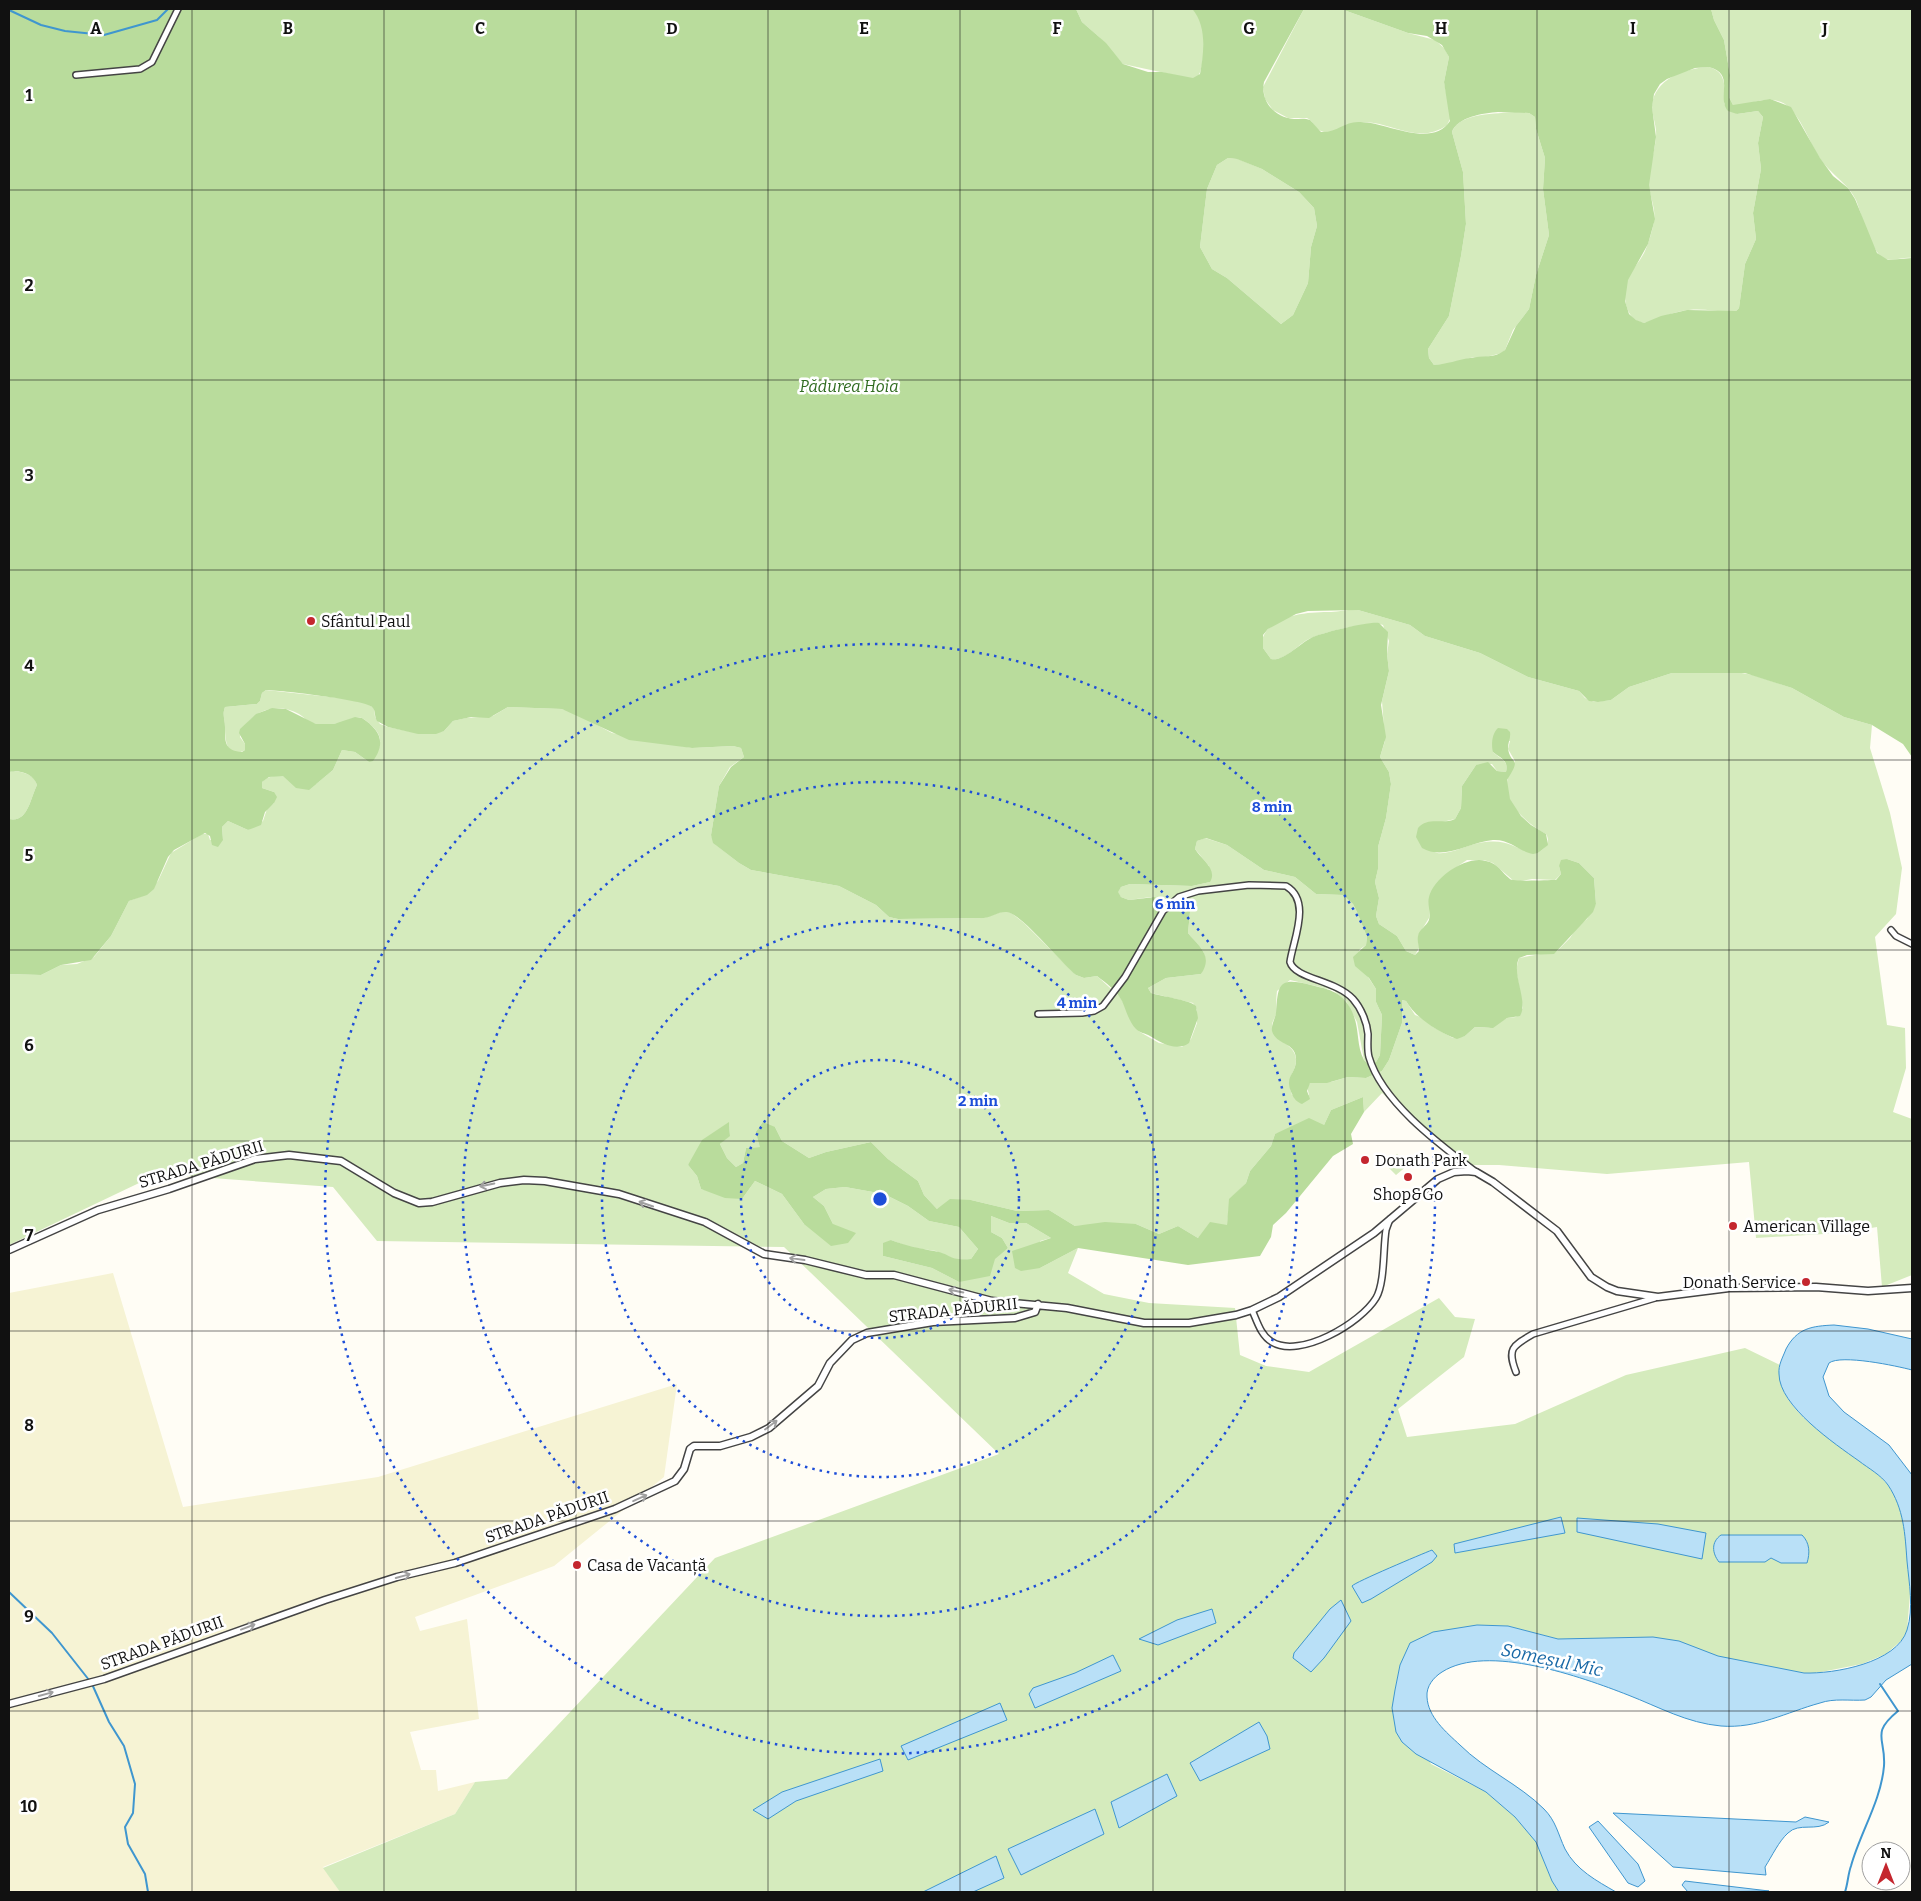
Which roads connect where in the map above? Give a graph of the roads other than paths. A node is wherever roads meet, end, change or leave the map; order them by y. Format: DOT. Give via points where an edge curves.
graph roads {
  1 [pos="178,9"];
  2 [pos="76,75"];
  3 [pos="1891,930"];
  4 [pos="1912,944"];
  5 [pos="1038,1014"];
  6 [pos="1476,1172"];
  7 [pos="1390,1220"];
  8 [pos="9,1250"];
  9 [pos="1912,1288"];
  10 [pos="1658,1297"];
  11 [pos="1038,1304"];
  12 [pos="1252,1310"];
  13 [pos="1516,1372"];
  14 [pos="9,1704"];
  1 -- 2 [label="street" via="152,62 140,69"];
  3 -- 4 [label="street"];
  5 -- 6 [label="street" via="1082,1013 1103,1006 1130,969 1163,911 1178,897 1198,891 1249,885 1286,886 1294,893 1300,909 1290,962 1293,969 1336,986 1351,998 1365,1022 1369,1057 1384,1088 1417,1122"];
  6 -- 7 [label="street, STRADA PĂDURII" via="1458,1171 1438,1179"];
  6 -- 10 [label="street" via="1557,1231 1598,1283 1617,1291"];
  7 -- 12 [label="street, STRADA PĂDURII" via="1305,1280"];
  7 -- 12 [label="street" via="1377,1296 1368,1309 1343,1327 1315,1343 1288,1347 1272,1342 1261,1331"];
  11 -- 8 [label="street, STRADA PĂDURII, one-way" via="986,1299 894,1275 866,1275 806,1260 764,1254 714,1225 613,1193 524,1180 482,1186 419,1203 394,1193 341,1161 289,1155 255,1159 98,1210"];
  9 -- 10 [label="street" via="1868,1291 1816,1287 1729,1288"];
  10 -- 13 [label="street" via="1533,1334 1511,1352"];
  11 -- 12 [label="street, STRADA PĂDURII" via="1151,1324 1213,1320"];
  14 -- 11 [label="street, STRADA PĂDURII, one-way" via="104,1679 325,1600 454,1563 615,1509 662,1488 680,1476 694,1446 720,1446 769,1428 818,1386 829,1365 852,1340 867,1333 933,1322 1022,1317 1035,1312"];
}
